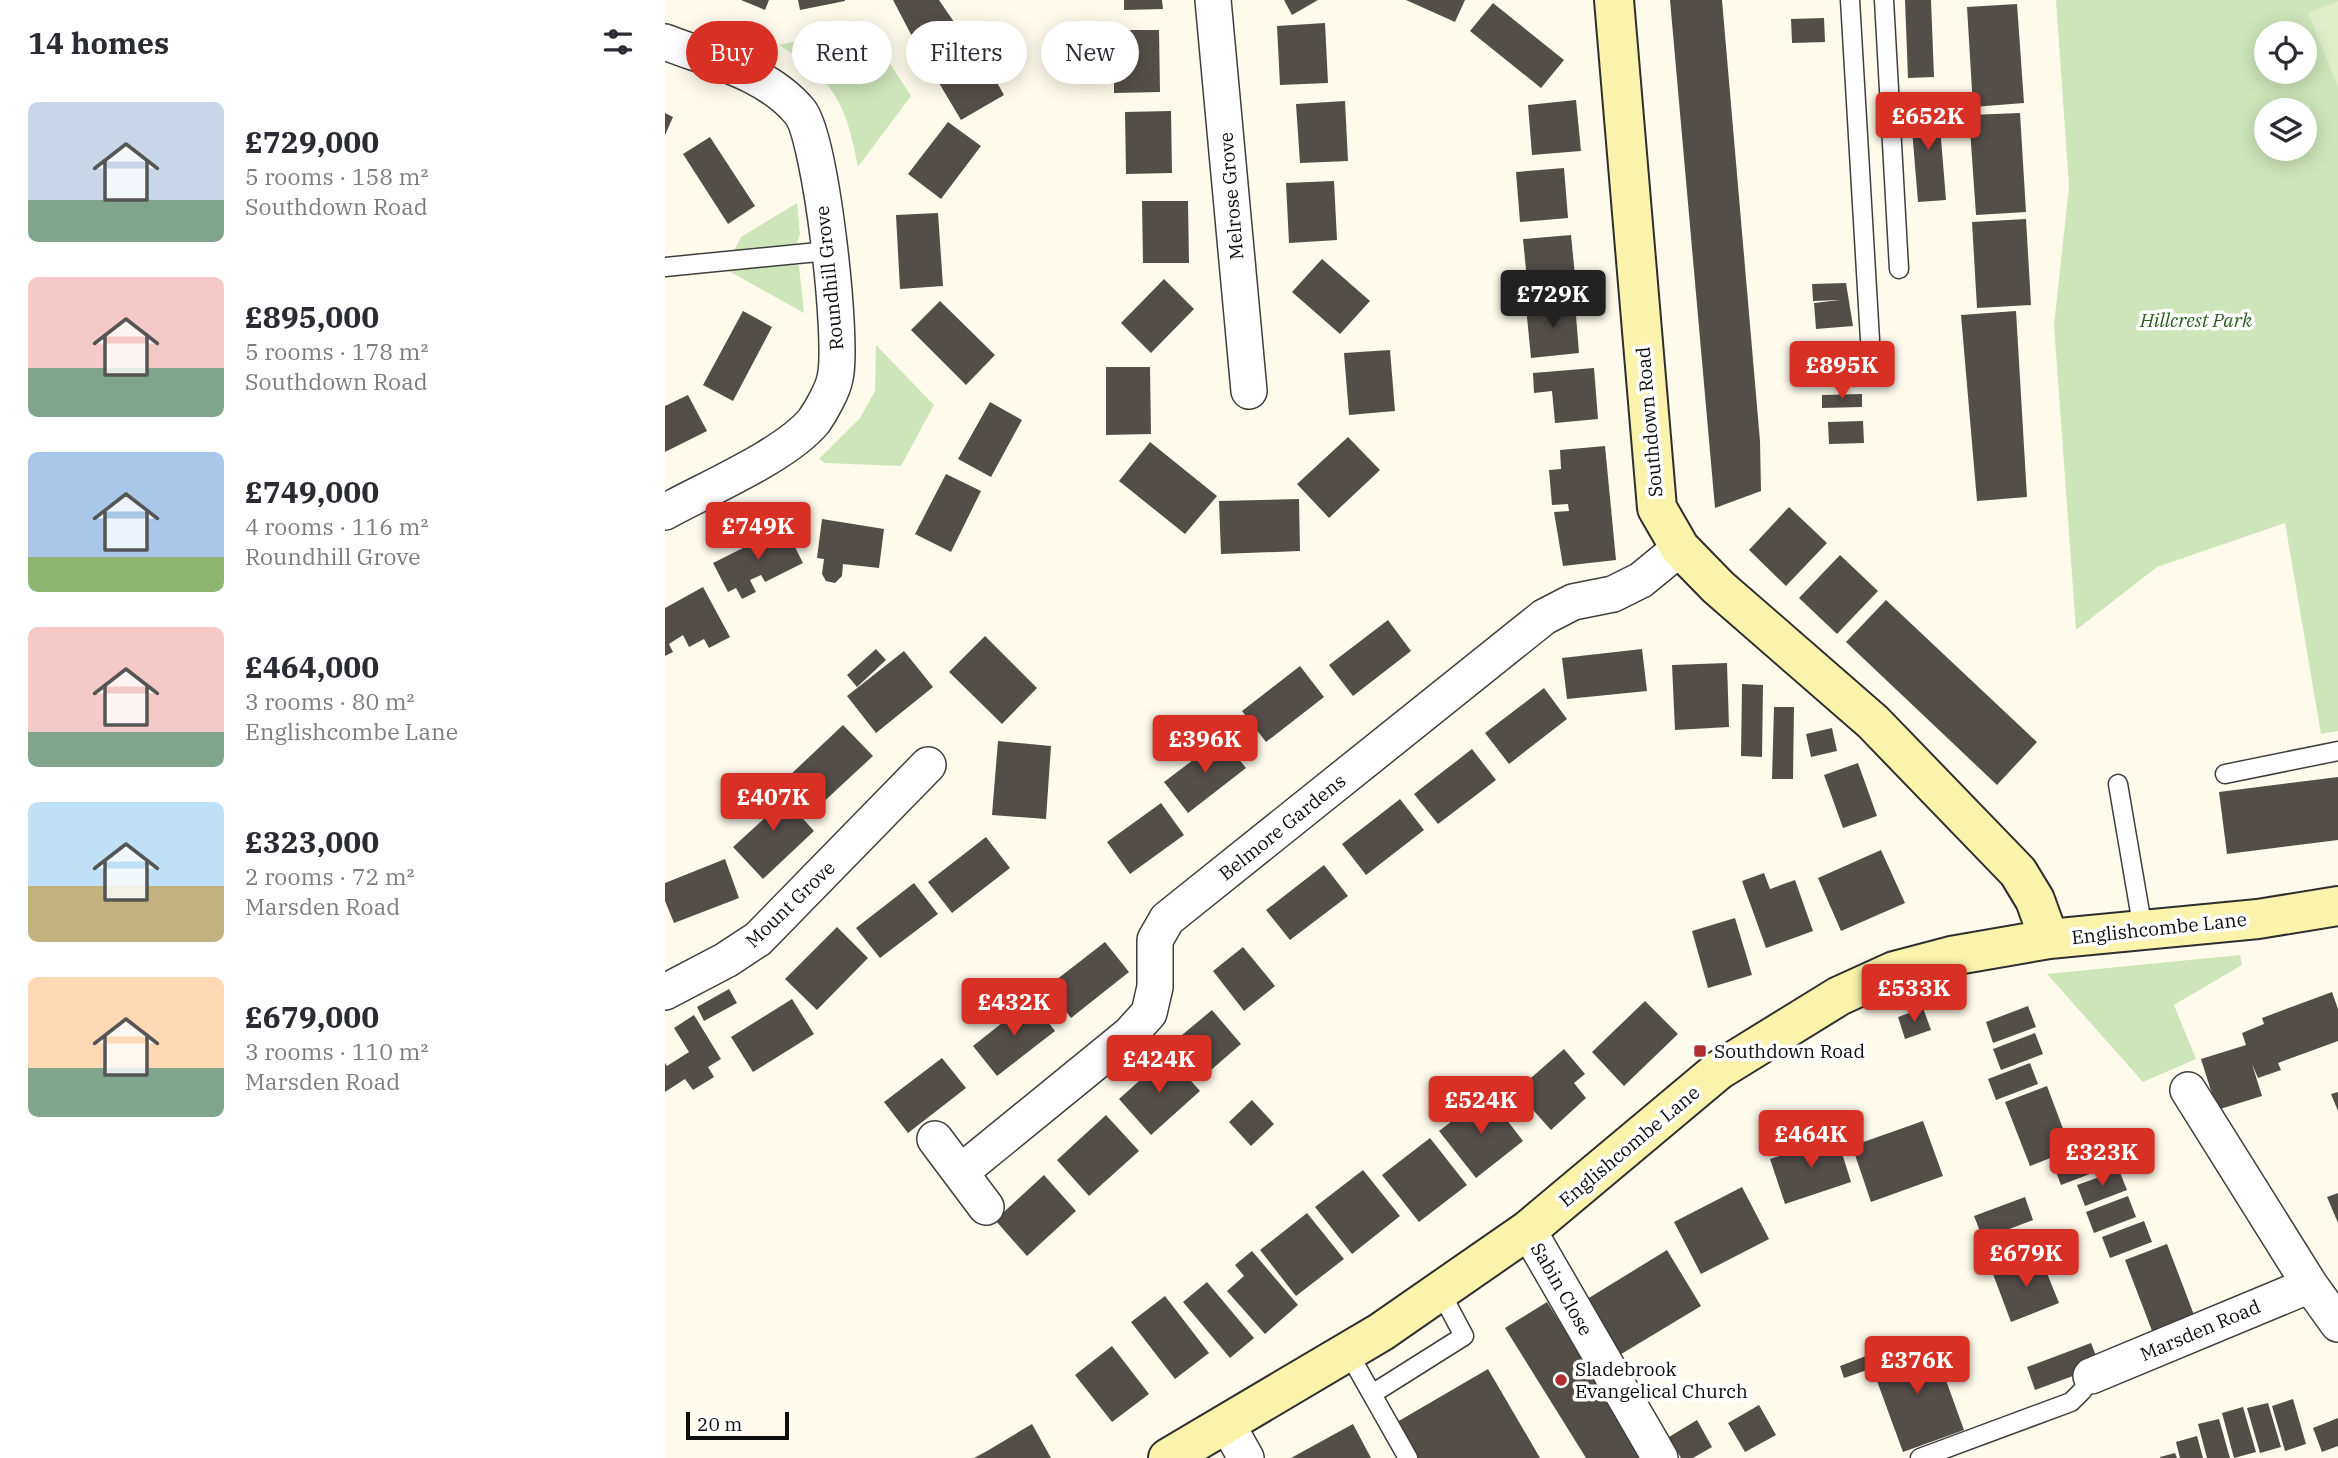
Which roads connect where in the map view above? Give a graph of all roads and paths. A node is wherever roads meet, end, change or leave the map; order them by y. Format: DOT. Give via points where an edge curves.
graph roads {
  1 [pos="1213,0"];
  2 [pos="1614,0"];
  3 [pos="1850,0"];
  4 [pos="1884,0"];
  5 [pos="665,42"];
  6 [pos="828,251"];
  7 [pos="665,267"];
  8 [pos="1899,269"];
  9 [pos="1870,340"];
  10 [pos="1249,391"];
  11 [pos="665,512"];
  12 [pos="1680,548"];
  13 [pos="2338,751"];
  14 [pos="928,765"];
  15 [pos="2225,774"];
  16 [pos="2117,784"];
  17 [pos="2338,906"];
  18 [pos="2143,930"];
  19 [pos="2049,939"];
  20 [pos="665,992"];
  21 [pos="2188,1090"];
  22 [pos="935,1139"];
  23 [pos="962,1171"];
  24 [pos="986,1207"];
  25 [pos="1528,1230"];
  26 [pos="2310,1285"];
  27 [pos="1440,1291"];
  28 [pos="2338,1324"];
  29 [pos="1348,1352"];
  30 [pos="2091,1376"];
  31 [pos="1372,1394"];
  32 [pos="1227,1424"];
  33 [pos="1168,1458"];
  34 [pos="1246,1458"];
  35 [pos="1408,1458"];
  36 [pos="1660,1458"];
  37 [pos="1920,1458"];
  1 -- 10 [label="street, Melrose Grove"];
  2 -- 12 [label="street, Southdown Road" via="1652,475 1657,508"];
  3 -- 9 [label="lane"];
  4 -- 8 [label="lane"];
  5 -- 6 [label="street, Roundhill Grove" via="760,78 801,113 814,145"];
  6 -- 7 [label="lane"];
  6 -- 11 [label="street, Roundhill Grove" via="838,343 835,379 814,420 789,443"];
  12 -- 19 [label="street, Southdown Road" via="1718,587 1873,722 2018,872 2035,900"];
  12 -- 23 [label="street, Belmore Gardens" via="1641,580 1613,594 1573,602 1544,617 1167,919 1156,940 1156,987 1149,1013 1131,1034"];
  13 -- 15 [label="lane"];
  14 -- 20 [label="street, Mount Grove" via="758,939"];
  16 -- 18 [label="lane"];
  17 -- 18 [label="street, Englishcombe Lane"];
  18 -- 19 [label="street, Englishcombe Lane"];
  19 -- 25 [label="street, Englishcombe Lane" via="1894,971 1839,996 1719,1070"];
  21 -- 26 [label="street"];
  22 -- 23 [label="street"];
  23 -- 24 [label="street"];
  25 -- 27 [label="street, Englishcombe Lane"];
  25 -- 36 [label="street, Sabin Close"];
  26 -- 28 [label="street"];
  26 -- 30 [label="street, Marsden Road"];
  27 -- 29 [label="street, Englishcombe Lane"];
  27 -- 31 [label="lane" via="1464,1336"];
  29 -- 31 [label="lane"];
  29 -- 32 [label="street, Englishcombe Lane"];
  30 -- 37 [label="lane" via="2071,1402"];
  31 -- 35 [label="lane"];
  32 -- 33 [label="street, Englishcombe Lane"];
  32 -- 34 [label="street"];
}
